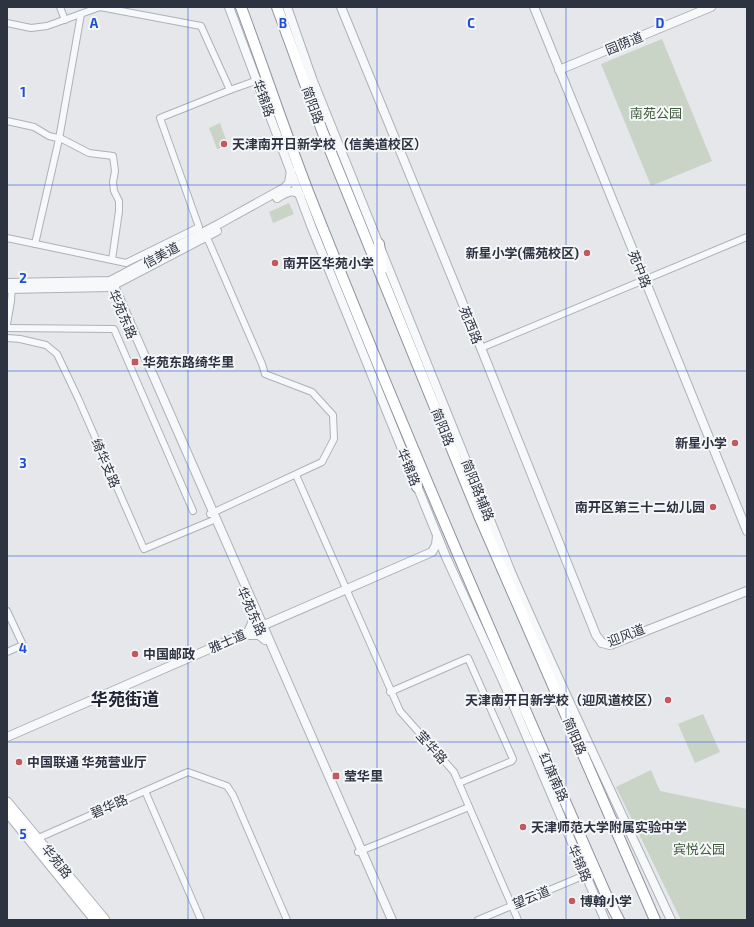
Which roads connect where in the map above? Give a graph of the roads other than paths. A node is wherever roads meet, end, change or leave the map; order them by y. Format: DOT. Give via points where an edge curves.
graph roads {
  1 [pos="60,7"];
  2 [pos="229,7"];
  3 [pos="241,7"];
  4 [pos="277,7"];
  5 [pos="287,7"];
  6 [pos="341,7"];
  7 [pos="534,7"];
  8 [pos="537,7"];
  9 [pos="711,7"];
  10 [pos="81,14"];
  11 [pos="65,20"];
  12 [pos="7,23"];
  13 [pos="560,69"];
  14 [pos="258,80"];
  15 [pos="230,90"];
  16 [pos="7,121"];
  17 [pos="59,138"];
  18 [pos="290,170"];
  19 [pos="300,195"];
  20 [pos="312,228"];
  21 [pos="206,237"];
  22 [pos="747,237"];
  23 [pos="7,238"];
  24 [pos="35,244"];
  25 [pos="379,244"];
  26 [pos="112,260"];
  27 [pos="340,271"];
  28 [pos="646,279"];
  29 [pos="384,283"];
  30 [pos="9,286"];
  31 [pos="112,287"];
  32 [pos="7,324"];
  33 [pos="7,328"];
  34 [pos="7,338"];
  35 [pos="480,348"];
  36 [pos="412,446"];
  37 [pos="296,476"];
  38 [pos="417,487"];
  39 [pos="193,511"];
  40 [pos="213,516"];
  41 [pos="480,518"];
  42 [pos="747,523"];
  43 [pos="747,531"];
  44 [pos="438,536"];
  45 [pos="446,557"];
  46 [pos="511,572"];
  47 [pos="747,587"];
  48 [pos="347,590"];
  49 [pos="747,591"];
  50 [pos="7,611"];
  51 [pos="253,612"];
  52 [pos="261,629"];
  53 [pos="248,633"];
  54 [pos="268,640"];
  55 [pos="602,642"];
  56 [pos="7,652"];
  57 [pos="390,692"];
  58 [pos="7,737"];
  59 [pos="7,742"];
  60 [pos="459,783"];
  61 [pos="145,791"];
  62 [pos="7,802"];
  63 [pos="469,808"];
  64 [pos="7,812"];
  65 [pos="35,840"];
  66 [pos="360,851"];
  67 [pos="586,875"];
  68 [pos="511,905"];
  69 [pos="95,920"];
  70 [pos="105,920"];
  71 [pos="201,920"];
  72 [pos="287,920"];
  73 [pos="388,920"];
  74 [pos="392,920"];
  75 [pos="478,920"];
  76 [pos="518,920"];
  77 [pos="605,920"];
  78 [pos="619,920"];
  79 [pos="655,920"];
  80 [pos="671,920"];
  1 -- 11 [label="street"];
  2 -- 14 [label="street, 华锦路"];
  3 -- 27 [label="highway"];
  4 -- 29 [label="highway, 简阳路" via="323,133"];
  5 -- 25 [label="street, 简阳路辅路" via="313,81"];
  6 -- 35 [label="street, 苑西路"];
  7 -- 13 [label="street, 苑中路"];
  8 -- 13 [label="street, 苑中路"];
  9 -- 13 [label="street, 园荫道"];
  10 -- 11 [label="street"];
  10 -- 15 [label="street" via="100,7 201,26"];
  10 -- 17 [label="street"];
  11 -- 12 [label="street" via="31,28"];
  13 -- 28 [label="street, 苑中路"];
  14 -- 15 [label="street"];
  14 -- 18 [label="street, 华锦路"];
  15 -- 26 [label="street" via="160,118 199,227 126,263"];
  16 -- 17 [label="street" via="34,127 48,136"];
  17 -- 24 [label="street"];
  17 -- 26 [label="street" via="89,153 113,156 113,182 119,201 119,211"];
  18 -- 19 [label="street, 华锦路"];
  18 -- 31 [label="street, 信美道" via="289,183 284,188"];
  19 -- 20 [label="street, 华锦路"];
  19 -- 21 [label="street, 信美道" via="287,192"];
  20 -- 27 [label="street"];
  20 -- 38 [label="street, 华锦路"];
  21 -- 31 [label="street, 信美道"];
  21 -- 37 [label="street" via="265,374 312,392 333,415 334,439 322,462"];
  22 -- 28 [label="street"];
  23 -- 24 [label="street"];
  24 -- 26 [label="street"];
  25 -- 29 [label="highway"];
  25 -- 46 [label="street, 简阳路辅路"];
  27 -- 36 [label="highway"];
  28 -- 35 [label="street"];
  28 -- 42 [label="street, 苑中路"];
  28 -- 43 [label="street, 苑中路"];
  29 -- 41 [label="highway, 简阳路"];
  30 -- 31 [label="street, 信美道"];
  30 -- 31 [label="street, 信美道"];
  30 -- 32 [label="street" via="11,301"];
  31 -- 40 [label="street, 华苑东路"];
  33 -- 39 [label="street" via="114,329"];
  34 -- 40 [label="street, 绮华支路" via="20,338 46,345 57,354 144,549"];
  35 -- 55 [label="street, 苑西路" via="596,635"];
  36 -- 38 [label="highway"];
  36 -- 78 [label="highway, 红旗南路" via="500,654"];
  37 -- 40 [label="street"];
  37 -- 48 [label="street, 莹华路"];
  38 -- 44 [label="street, 华锦路"];
  40 -- 51 [label="street, 华苑东路"];
  40 -- 52 [label="street, 华苑东路"];
  41 -- 46 [label="street"];
  41 -- 79 [label="highway, 简阳路"];
  44 -- 45 [label="street, 华锦路"];
  44 -- 48 [label="street, 雅士道" via="432,552"];
  45 -- 48 [label="street, 雅士道" via="440,554 432,555"];
  45 -- 67 [label="street, 华锦路" via="503,681"];
  46 -- 80 [label="street, 简阳路辅路"];
  47 -- 55 [label="street, 迎风道" via="608,642"];
  48 -- 52 [label="street, 雅士道"];
  48 -- 57 [label="street, 莹华路"];
  49 -- 55 [label="street, 迎风道" via="610,644"];
  50 -- 56 [label="street" via="23,645"];
  51 -- 52 [label="street, 华苑东路"];
  51 -- 53 [label="street"];
  52 -- 53 [label="street, 雅士道"];
  52 -- 54 [label="street, 华苑东路"];
  53 -- 54 [label="street"];
  53 -- 58 [label="street, 雅士道"];
  53 -- 59 [label="street, 雅士道"];
  54 -- 66 [label="street, 华苑东路"];
  57 -- 60 [label="street, 莹华路" via="400,711 454,772"];
  57 -- 60 [label="street" via="468,658 513,759"];
  60 -- 63 [label="street, 莹华路"];
  61 -- 65 [label="street, 碧华路"];
  61 -- 71 [label="street"];
  61 -- 72 [label="street, 碧华路" via="188,772 227,786"];
  62 -- 65 [label="main road, 华苑路"];
  63 -- 66 [label="street"];
  63 -- 68 [label="street, 莹华路"];
  64 -- 65 [label="main road, 华苑路"];
  65 -- 69 [label="main road, 华苑路"];
  65 -- 70 [label="main road, 华苑路"];
  66 -- 73 [label="street, 华苑东路"];
  66 -- 74 [label="street, 华苑东路"];
  67 -- 68 [label="street, 望云道"];
  67 -- 77 [label="street, 华锦路"];
  68 -- 75 [label="street, 望云道"];
  68 -- 76 [label="street, 莹华路"];
}
